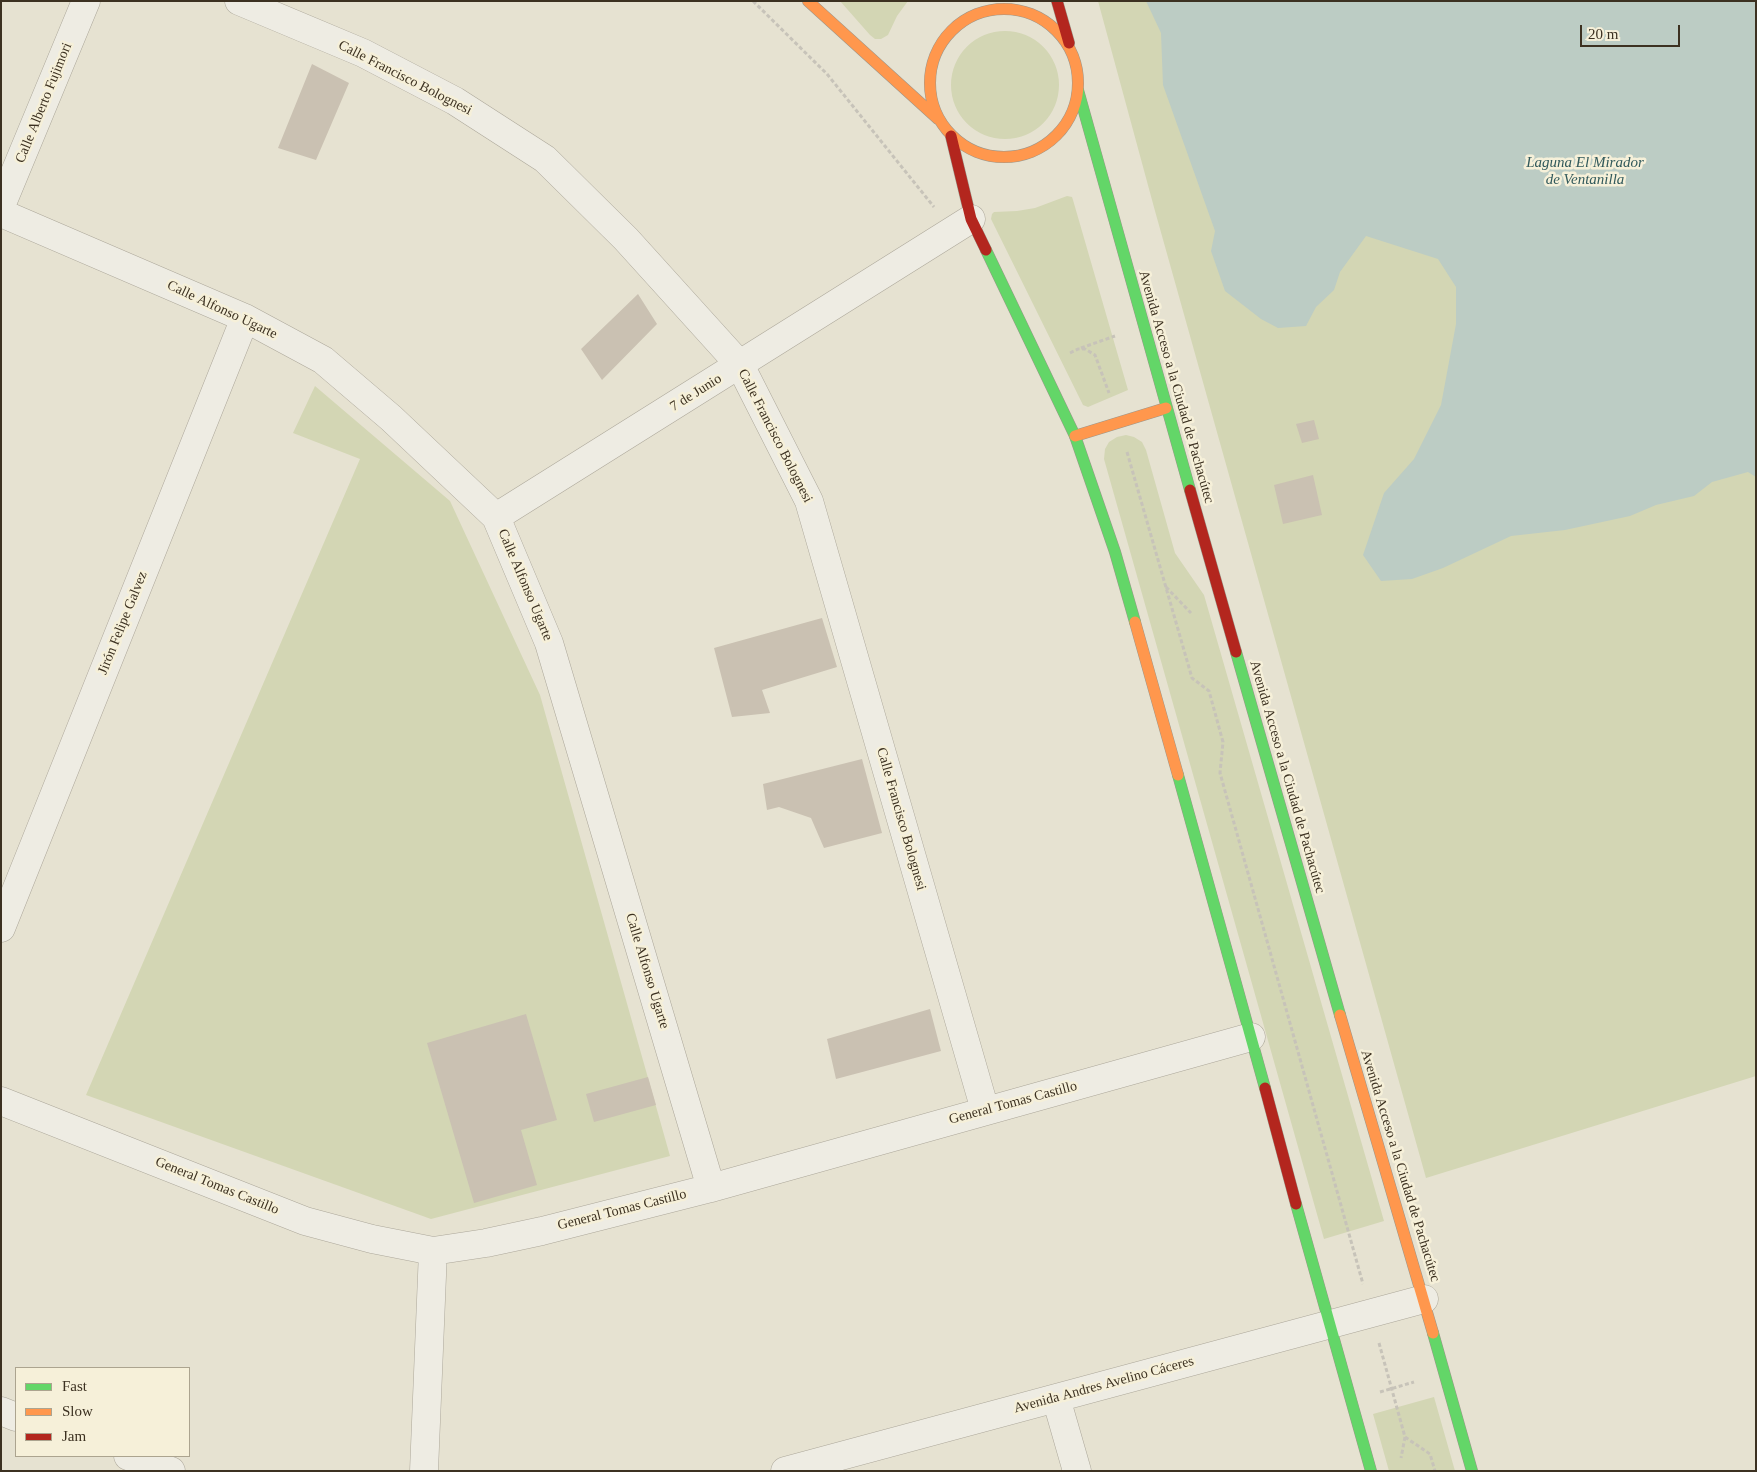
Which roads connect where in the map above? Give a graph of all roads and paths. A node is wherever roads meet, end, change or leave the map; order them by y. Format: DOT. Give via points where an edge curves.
graph roads {
  1 [pos="86,1"];
  2 [pos="239,1"];
  3 [pos="753,1"];
  4 [pos="808,1"];
  5 [pos="1057,1"];
  6 [pos="993,5"];
  7 [pos="1075,61"];
  8 [pos="1078,90"];
  9 [pos="938,119"];
  10 [pos="950,136"];
  11 [pos="1,206"];
  12 [pos="1,213"];
  13 [pos="960,226"];
  14 [pos="244,318"];
  15 [pos="1144,328"];
  16 [pos="1078,349"];
  17 [pos="740,365"];
  18 [pos="1042,366"];
  19 [pos="1166,408"];
  20 [pos="1119,422"];
  21 [pos="1075,436"];
  22 [pos="496,517"];
  23 [pos="1,928"];
  24 [pos="1251,1037"];
  25 [pos="1,1101"];
  26 [pos="985,1110"];
  27 [pos="711,1188"];
  28 [pos="433,1251"];
  29 [pos="1424,1299"];
  30 [pos="1371,1314"];
  31 [pos="1329,1325"];
  32 [pos="1445,1373"];
  33 [pos="1391,1389"];
  34 [pos="1056,1398"];
  35 [pos="1350,1400"];
  36 [pos="1,1411"];
  37 [pos="15,1417"];
  38 [pos="1405,1438"];
  39 [pos="131,1457"];
  40 [pos="1400,1464"];
  41 [pos="791,1470"];
  42 [pos="171,1471"];
  43 [pos="424,1471"];
  44 [pos="1078,1471"];
  45 [pos="1370,1471"];
  46 [pos="1435,1471"];
  47 [pos="1472,1471"];
  1 -- 11 [label="street, Calle Alberto Fujimori"];
  2 -- 17 [label="street, Calle Francisco Bolognesi" via="380,62 455,101 545,159 626,239"];
  3 -- 13 [label="path" via="828,74 937,210"];
  4 -- 9 [label="main road"];
  5 -- 7 [label="main road"];
  6 -- 7 [label="main road" via="1033,15 1052,26"];
  6 -- 9 [label="main road" via="969,12 937,48 930,71 930,96"];
  7 -- 8 [label="main road"];
  8 -- 10 [label="main road" via="1072,113 1059,133 1040,148 1017,156 994,156 970,149"];
  8 -- 15 [label="main road, Avenida Acceso a la Ciudad de Pachacútec"];
  9 -- 10 [label="main road"];
  10 -- 13 [label="main road"];
  12 -- 14 [label="street, Calle Alfonso Ugarte"];
  13 -- 17 [label="street, 7 de Junio"];
  13 -- 18 [label="main road"];
  14 -- 22 [label="street, Calle Alfonso Ugarte" via="323,360 392,418"];
  14 -- 23 [label="street, Jirón Felipe Galvez"];
  15 -- 16 [label="path"];
  15 -- 19 [label="main road, Avenida Acceso a la Ciudad de Pachacútec"];
  16 -- 18 [label="path"];
  16 -- 20 [label="path" via="1095,355"];
  17 -- 22 [label="street, 7 de Junio"];
  17 -- 26 [label="street, Calle Francisco Bolognesi" via="809,501"];
  18 -- 21 [label="main road"];
  19 -- 20 [label="main road"];
  19 -- 29 [label="main road, Avenida Acceso a la Ciudad de Pachacútec" via="1338,1013"];
  20 -- 21 [label="main road"];
  20 -- 30 [label="path" via="1192,678 1208,691 1223,742 1220,773"];
  21 -- 24 [label="main road" via="1115,552"];
  22 -- 27 [label="street, Calle Alfonso Ugarte" via="549,643"];
  24 -- 26 [label="street, General Tomas Castillo"];
  24 -- 31 [label="main road"];
  25 -- 28 [label="street, General Tomas Castillo" via="305,1222"];
  26 -- 27 [label="street, General Tomas Castillo"];
  27 -- 28 [label="street, General Tomas Castillo" via="542,1231"];
  28 -- 43 [label="street"];
  29 -- 30 [label="street, Avenida Andres Avelino Cáceres"];
  29 -- 32 [label="main road, Avenida Acceso a la Ciudad de Pachacútec"];
  30 -- 31 [label="street, Avenida Andres Avelino Cáceres"];
  30 -- 33 [label="path"];
  31 -- 34 [label="street, Avenida Andres Avelino Cáceres"];
  31 -- 35 [label="main road"];
  32 -- 33 [label="path"];
  32 -- 47 [label="main road, Avenida Acceso a la Ciudad de Pachacútec"];
  33 -- 35 [label="path"];
  33 -- 38 [label="path"];
  34 -- 41 [label="street, Avenida Andres Avelino Cáceres"];
  34 -- 44 [label="street"];
  35 -- 45 [label="main road"];
  36 -- 37 [label="street"];
  38 -- 40 [label="path"];
  38 -- 46 [label="path" via="1430,1454"];
  39 -- 42 [label="street"];
}
